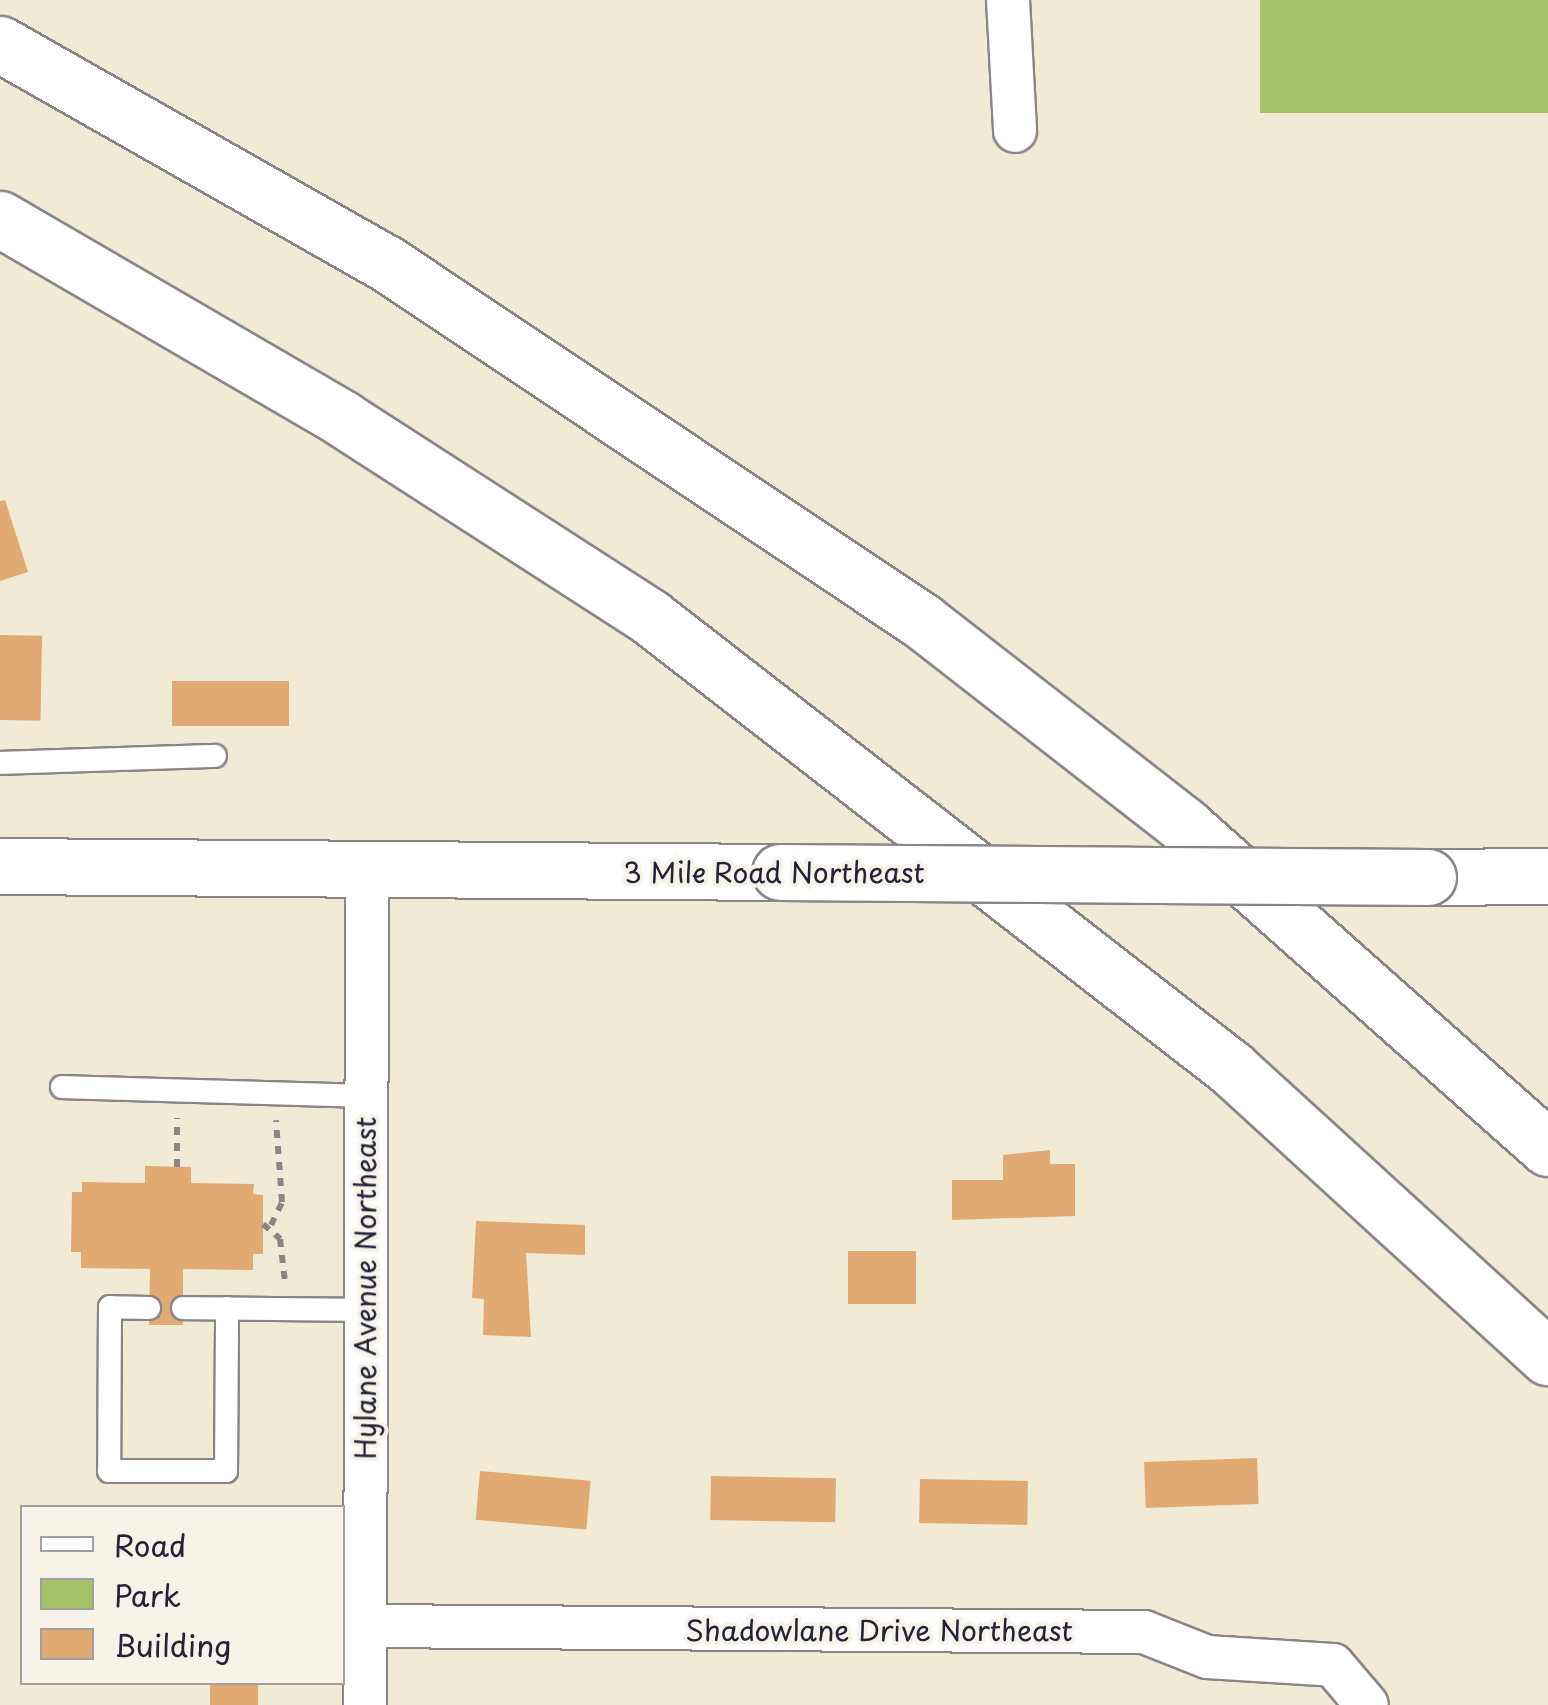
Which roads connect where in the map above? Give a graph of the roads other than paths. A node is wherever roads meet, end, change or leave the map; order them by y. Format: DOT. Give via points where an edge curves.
graph roads {
  1 [pos="1008,0"];
  2 [pos="0,44"];
  3 [pos="1015,131"];
  4 [pos="0,219"];
  5 [pos="216,756"];
  6 [pos="0,763"];
  7 [pos="0,866"];
  8 [pos="368,870"];
  9 [pos="1548,876"];
  10 [pos="62,1087"];
  11 [pos="365,1096"];
  12 [pos="1548,1148"];
  13 [pos="150,1308"];
  14 [pos="183,1308"];
  15 [pos="226,1308"];
  16 [pos="365,1310"];
  17 [pos="1548,1357"];
  18 [pos="365,1626"];
  19 [pos="366,1705"];
  20 [pos="1367,1705"];
  1 -- 3 [label="street"];
  2 -- 12 [label="main road" via="402,273 922,621 1185,826"];
  4 -- 17 [label="main road" via="343,419 650,617 1231,1068"];
  5 -- 6 [label="lane"];
  7 -- 8 [label="main road, 3 Mile Road Northeast"];
  8 -- 9 [label="main road, 3 Mile Road Northeast, bridge"];
  8 -- 11 [label="street, Hylane Avenue Northeast"];
  10 -- 11 [label="lane"];
  11 -- 16 [label="street, Hylane Avenue Northeast"];
  13 -- 15 [label="lane" via="110,1307 109,1471 226,1471"];
  14 -- 15 [label="lane"];
  15 -- 16 [label="lane"];
  16 -- 18 [label="street, Hylane Avenue Northeast"];
  18 -- 19 [label="street, Hylane Avenue Northeast"];
  18 -- 20 [label="street, Shadowlane Drive Northeast" via="1144,1632 1207,1658 1333,1664"];
}
